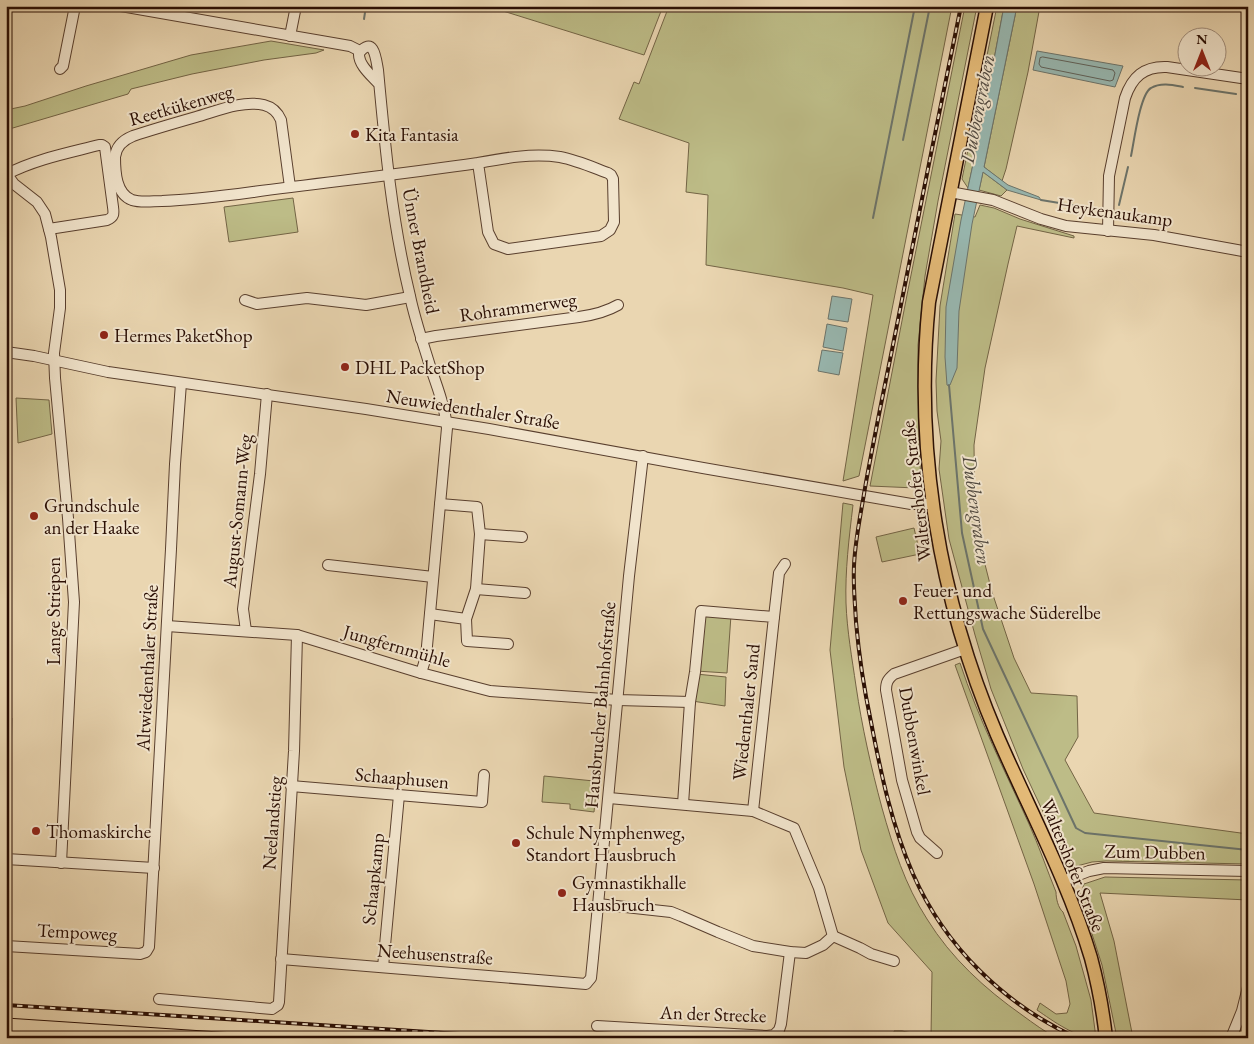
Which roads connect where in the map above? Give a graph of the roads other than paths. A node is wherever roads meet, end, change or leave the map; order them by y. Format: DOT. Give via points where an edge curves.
graph roads {
  1 [pos="75,6"];
  2 [pos="121,6"];
  3 [pos="296,6"];
  4 [pos="986,6"];
  5 [pos="290,36"];
  6 [pos="360,51"];
  7 [pos="60,70"];
  8 [pos="1248,79"];
  9 [pos="379,84"];
  10 [pos="478,163"];
  11 [pos="7,174"];
  12 [pos="389,176"];
  13 [pos="290,187"];
  14 [pos="950,192"];
  15 [pos="49,229"];
  16 [pos="1108,231"];
  17 [pos="1248,252"];
  18 [pos="410,297"];
  19 [pos="245,300"];
  20 [pos="618,305"];
  21 [pos="422,339"];
  22 [pos="6,352"];
  23 [pos="54,360"];
  24 [pos="181,383"];
  25 [pos="267,394"];
  26 [pos="446,422"];
  27 [pos="643,456"];
  28 [pos="440,504"];
  29 [pos="933,504"];
  30 [pos="480,534"];
  31 [pos="522,537"];
  32 [pos="785,564"];
  33 [pos="328,565"];
  34 [pos="433,577"];
  35 [pos="476,589"];
  36 [pos="525,593"];
  37 [pos="430,614"];
  38 [pos="774,617"];
  39 [pos="466,619"];
  40 [pos="167,626"];
  41 [pos="246,631"];
  42 [pos="297,635"];
  43 [pos="508,644"];
  44 [pos="965,649"];
  45 [pos="421,673"];
  46 [pos="618,700"];
  47 [pos="690,702"];
  48 [pos="484,775"];
  49 [pos="291,786"];
  50 [pos="399,795"];
  51 [pos="609,798"];
  52 [pos="683,804"];
  53 [pos="753,811"];
  54 [pos="937,853"];
  55 [pos="6,859"];
  56 [pos="61,863"];
  57 [pos="154,868"];
  58 [pos="1248,871"];
  59 [pos="1063,881"];
  60 [pos="598,904"];
  61 [pos="833,936"];
  62 [pos="6,946"];
  63 [pos="790,952"];
  64 [pos="146,953"];
  65 [pos="282,959"];
  66 [pos="894,961"];
  67 [pos="382,967"];
  68 [pos="586,984"];
  69 [pos="1248,987"];
  70 [pos="160,999"];
  71 [pos="597,1026"];
  72 [pos="1106,1038"];
  73 [pos="1231,1038"];
  1 -- 7 [label="street"];
  2 -- 5 [label="street"];
  3 -- 5 [label="street"];
  4 -- 14 [label="main road, Waltershofer Straße"];
  5 -- 6 [label="street" via="350,46"];
  6 -- 9 [label="street" via="362,64"];
  6 -- 9 [label="street, Ünner Brandheid" via="370,47 375,51"];
  8 -- 16 [label="street" via="1159,66 1137,76 1125,98 1110,172"];
  9 -- 12 [label="street, Ünner Brandheid"];
  10 -- 10 [label="street, Reetkükenweg" via="520,156 547,156 608,173 613,179 614,222 610,230 601,236 508,249 494,244 488,232"];
  10 -- 12 [label="street, Reetkükenweg"];
  11 -- 15 [label="street, Lange Striepen" via="14,184 37,202"];
  11 -- 15 [label="street" via="42,160 100,145 105,147 113,216 107,220"];
  12 -- 13 [label="street, Reetkükenweg"];
  12 -- 18 [label="street, Ünner Brandheid" via="395,228"];
  13 -- 13 [label="street, Reetkükenweg" via="281,120 273,110 264,106 232,107 133,136 120,144 116,154 120,187 123,194 134,201 185,200"];
  14 -- 16 [label="street, Heykenaukamp" via="982,198 1066,226"];
  14 -- 29 [label="main road, Waltershofer Straße" via="930,290 926,332 924,393"];
  15 -- 23 [label="street, Lange Striepen" via="61,302"];
  16 -- 17 [label="street, Heykenaukamp" via="1154,235"];
  18 -- 19 [label="street" via="366,305 307,298 257,304"];
  18 -- 21 [label="street, Ünner Brandheid"];
  20 -- 21 [label="street, Rohrammerweg" via="579,317"];
  21 -- 26 [label="street, Ünner Brandheid" via="442,399"];
  22 -- 23 [label="street, Neuwiedenthaler Straße"];
  23 -- 24 [label="street, Neuwiedenthaler Straße"];
  23 -- 56 [label="street, Lange Striepen" via="74,602"];
  24 -- 25 [label="street, Neuwiedenthaler Straße"];
  24 -- 40 [label="street, Altwiedenthaler Straße"];
  25 -- 26 [label="street, Neuwiedenthaler Straße"];
  25 -- 41 [label="street, August-Somann-Weg" via="243,610"];
  26 -- 27 [label="street, Neuwiedenthaler Straße"];
  26 -- 28 [label="street, Ünner Brandheid"];
  27 -- 29 [label="street, Neuwiedenthaler Straße" via="905,503"];
  27 -- 46 [label="street, Hausbrucher Bahnhofstraße"];
  28 -- 30 [label="street" via="477,507"];
  28 -- 34 [label="street, Ünner Brandheid"];
  29 -- 44 [label="main road, Waltershofer Straße" via="945,575"];
  30 -- 31 [label="street"];
  30 -- 35 [label="street"];
  32 -- 38 [label="street, Wiedenthaler Sand" via="779,573"];
  33 -- 34 [label="street"];
  34 -- 37 [label="street, Ünner Brandheid"];
  35 -- 36 [label="street"];
  35 -- 39 [label="street"];
  37 -- 39 [label="street"];
  37 -- 45 [label="street, Ünner Brandheid" via="426,658"];
  38 -- 47 [label="street, Wiedenthaler Sand" via="701,611"];
  38 -- 53 [label="street, Wiedenthaler Sand"];
  39 -- 43 [label="street" via="467,641"];
  40 -- 41 [label="street, Jungfernmühle"];
  40 -- 57 [label="street, Altwiedenthaler Straße"];
  41 -- 42 [label="street, Jungfernmühle"];
  42 -- 45 [label="street, Jungfernmühle"];
  42 -- 49 [label="street, Neelandstieg"];
  44 -- 54 [label="street, Dubbenwinkel" via="894,674 886,684 902,780 917,832"];
  44 -- 59 [label="main road, Waltershofer Straße" via="997,735"];
  45 -- 46 [label="street, Jungfernmühle" via="490,691"];
  46 -- 47 [label="street"];
  46 -- 51 [label="street, Hausbrucher Bahnhofstraße"];
  47 -- 52 [label="street, Wiedenthaler Sand"];
  48 -- 50 [label="street, Schaaphusen" via="482,802"];
  49 -- 50 [label="street, Schaaphusen"];
  49 -- 65 [label="street, Neelandstieg"];
  50 -- 67 [label="street, Schaapkamp"];
  51 -- 52 [label="street"];
  51 -- 60 [label="street, Hausbrucher Bahnhofstraße"];
  52 -- 53 [label="street"];
  53 -- 61 [label="street" via="794,828 819,888"];
  55 -- 56 [label="street"];
  56 -- 57 [label="street"];
  57 -- 64 [label="street, Altwiedenthaler Straße" via="150,943"];
  58 -- 59 [label="street, Zum Dubben" via="1104,868"];
  59 -- 72 [label="main road, Waltershofer Straße" via="1091,959"];
  60 -- 63 [label="street" via="671,912 754,946"];
  60 -- 68 [label="street, Hausbrucher Bahnhofstraße" via="591,978"];
  61 -- 63 [label="street" via="806,953"];
  61 -- 66 [label="street"];
  62 -- 64 [label="street, Tempoweg"];
  63 -- 71 [label="street, An der Strecke" via="781,1024 774,1035"];
  65 -- 67 [label="street, Neehusenstraße"];
  65 -- 70 [label="street, Neelandstieg" via="279,1002 272,1010"];
  67 -- 68 [label="street, Neehusenstraße"];
  69 -- 73 [label="street"];
}
